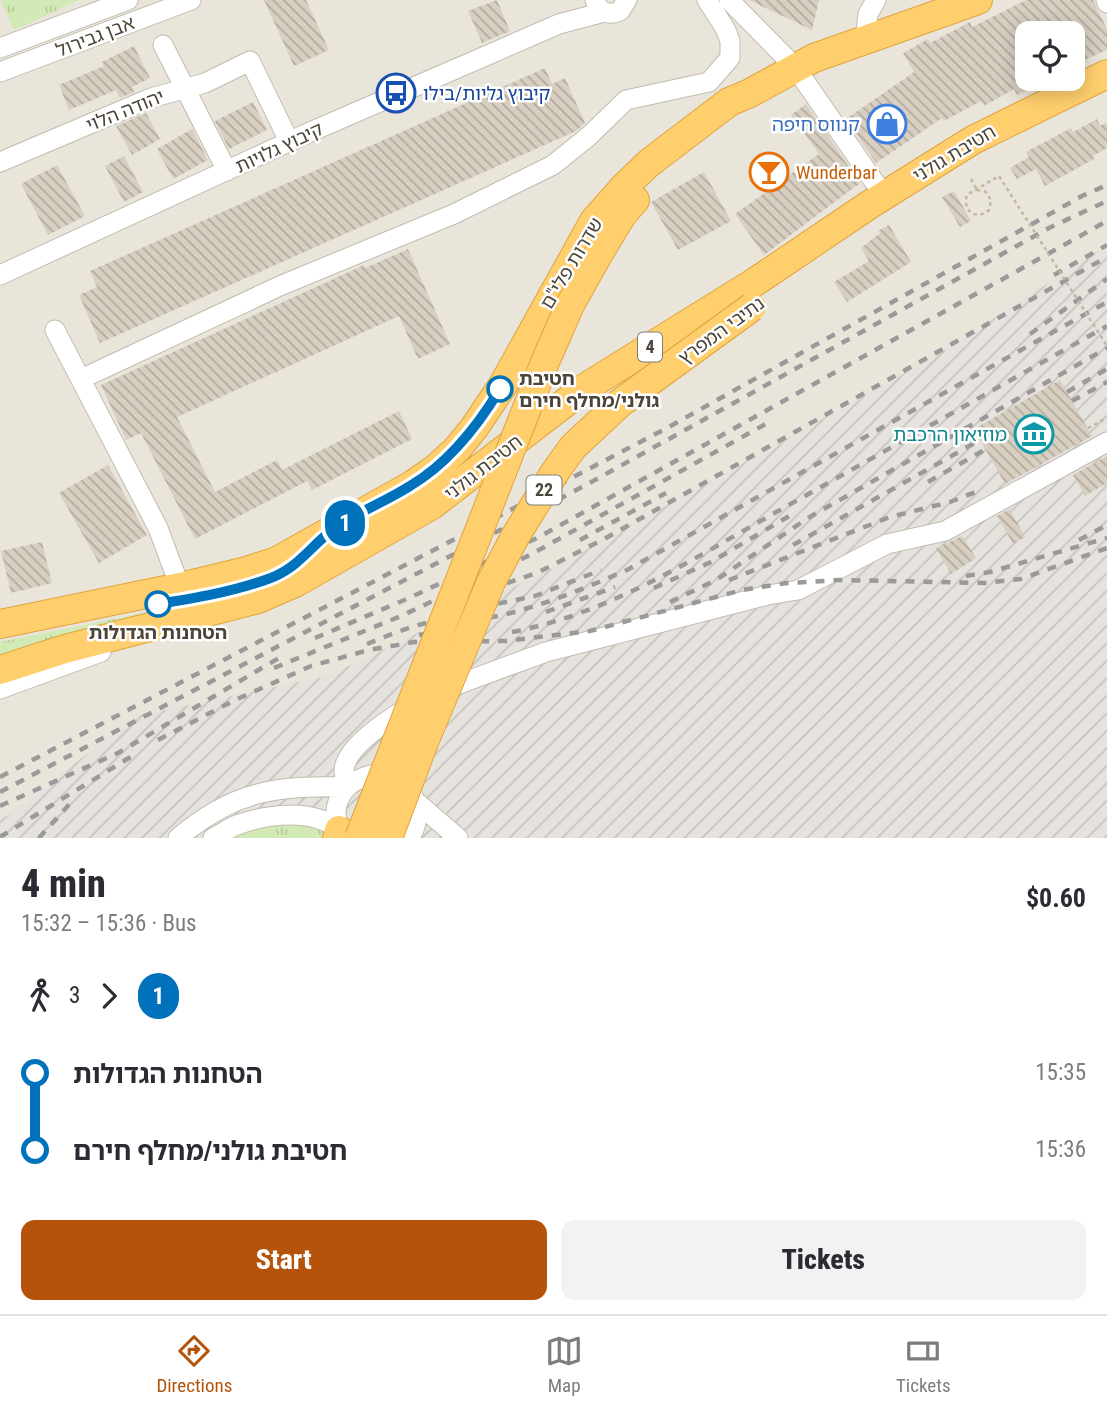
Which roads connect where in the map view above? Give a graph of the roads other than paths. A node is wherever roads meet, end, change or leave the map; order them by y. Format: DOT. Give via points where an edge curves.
graph roads {
  1 [pos="128,0"];
  2 [pos="191,0"];
  3 [pos="644,0"];
  4 [pos="707,0"];
  5 [pos="729,0"];
  6 [pos="876,0"];
  7 [pos="942,0"];
  8 [pos="978,0"];
  9 [pos="596,4"];
  10 [pos="625,4"];
  11 [pos="866,32"];
  12 [pos="163,45"];
  13 [pos="0,48"];
  14 [pos="795,67"];
  15 [pos="0,72"];
  16 [pos="1107,74"];
  17 [pos="185,89"];
  18 [pos="1107,92"];
  19 [pos="750,93"];
  20 [pos="289,141"];
  21 [pos="0,162"];
  22 [pos="227,171"];
  23 [pos="890,192"];
  24 [pos="1,272"];
  25 [pos="55,330"];
  26 [pos="81,379"];
  27 [pos="1107,442"];
  28 [pos="331,531"];
  29 [pos="180,587"];
  30 [pos="194,617"];
  31 [pos="0,624"];
  32 [pos="0,638"];
  33 [pos="0,670"];
  34 [pos="0,689"];
  35 [pos="347,787"];
  36 [pos="414,800"];
  37 [pos="345,836"];
  38 [pos="178,838"];
  39 [pos="213,838"];
  40 [pos="388,838"];
  41 [pos="409,838"];
  42 [pos="458,838"];
  1 -- 13 [label="street, אבן גבירול"];
  2 -- 15 [label="street, אבן גבירול"];
  3 -- 10 [label="street"];
  4 -- 26 [label="street" via="730,41 730,58 709,82 626,100 553,164 454,214 282,285"];
  5 -- 14 [label="street"];
  6 -- 11 [label="street"];
  7 -- 11 [label="street"];
  8 -- 11 [label="highway, שדרות פלי\"ם"];
  9 -- 10 [label="street, קיבוץ גלויות" via="615,13"];
  9 -- 20 [label="street, קיבוץ גלויות"];
  11 -- 14 [label="highway, שדרות פלי\"ם"];
  12 -- 17 [label="street"];
  14 -- 19 [label="highway, שדרות פלי\"ם"];
  14 -- 23 [label="street" via="873,180"];
  16 -- 23 [label="highway, חטיבת גולני / 4" via="973,140"];
  17 -- 20 [label="street, יהודה הלוי" via="250,61"];
  17 -- 21 [label="street, יהודה הלוי" via="150,98"];
  17 -- 22 [label="street"];
  18 -- 40 [label="highway, נתיבי המפרץ / 22, bridge" via="978,159 878,220 620,403 573,447 491,582"];
  19 -- 28 [label="highway, שדרות פלי\"ם" via="729,102 649,163 594,221 498,393 457,449 412,485"];
  19 -- 37 [label="highway, 22, bridge" via="622,215 570,305"];
  20 -- 22 [label="street, קיבוץ גלויות"];
  22 -- 24 [label="street, קיבוץ גלויות"];
  23 -- 30 [label="highway, חטיבת גולני / 4" via="583,389 432,505 295,583"];
  25 -- 26 [label="street"];
  26 -- 29 [label="street" via="158,528"];
  27 -- 35 [label="street" via="945,531 887,544 798,590 546,652 426,696 380,725 352,753 344,767"];
  28 -- 29 [label="highway, שדרות פלי\"ם" via="277,561"];
  28 -- 32 [label="street" via="299,562 269,579"];
  29 -- 31 [label="highway"];
  30 -- 33 [label="highway, חטיבת גולני / 4"];
  30 -- 34 [label="street"];
  35 -- 36 [label="street" via="364,776 384,774 397,779"];
  35 -- 37 [label="street" via="336,818"];
  35 -- 38 [label="street" via="262,791 213,811"];
  36 -- 41 [label="street" via="416,822"];
  36 -- 42 [label="street"];
  37 -- 39 [label="street" via="323,820 293,815 236,825"];
}
